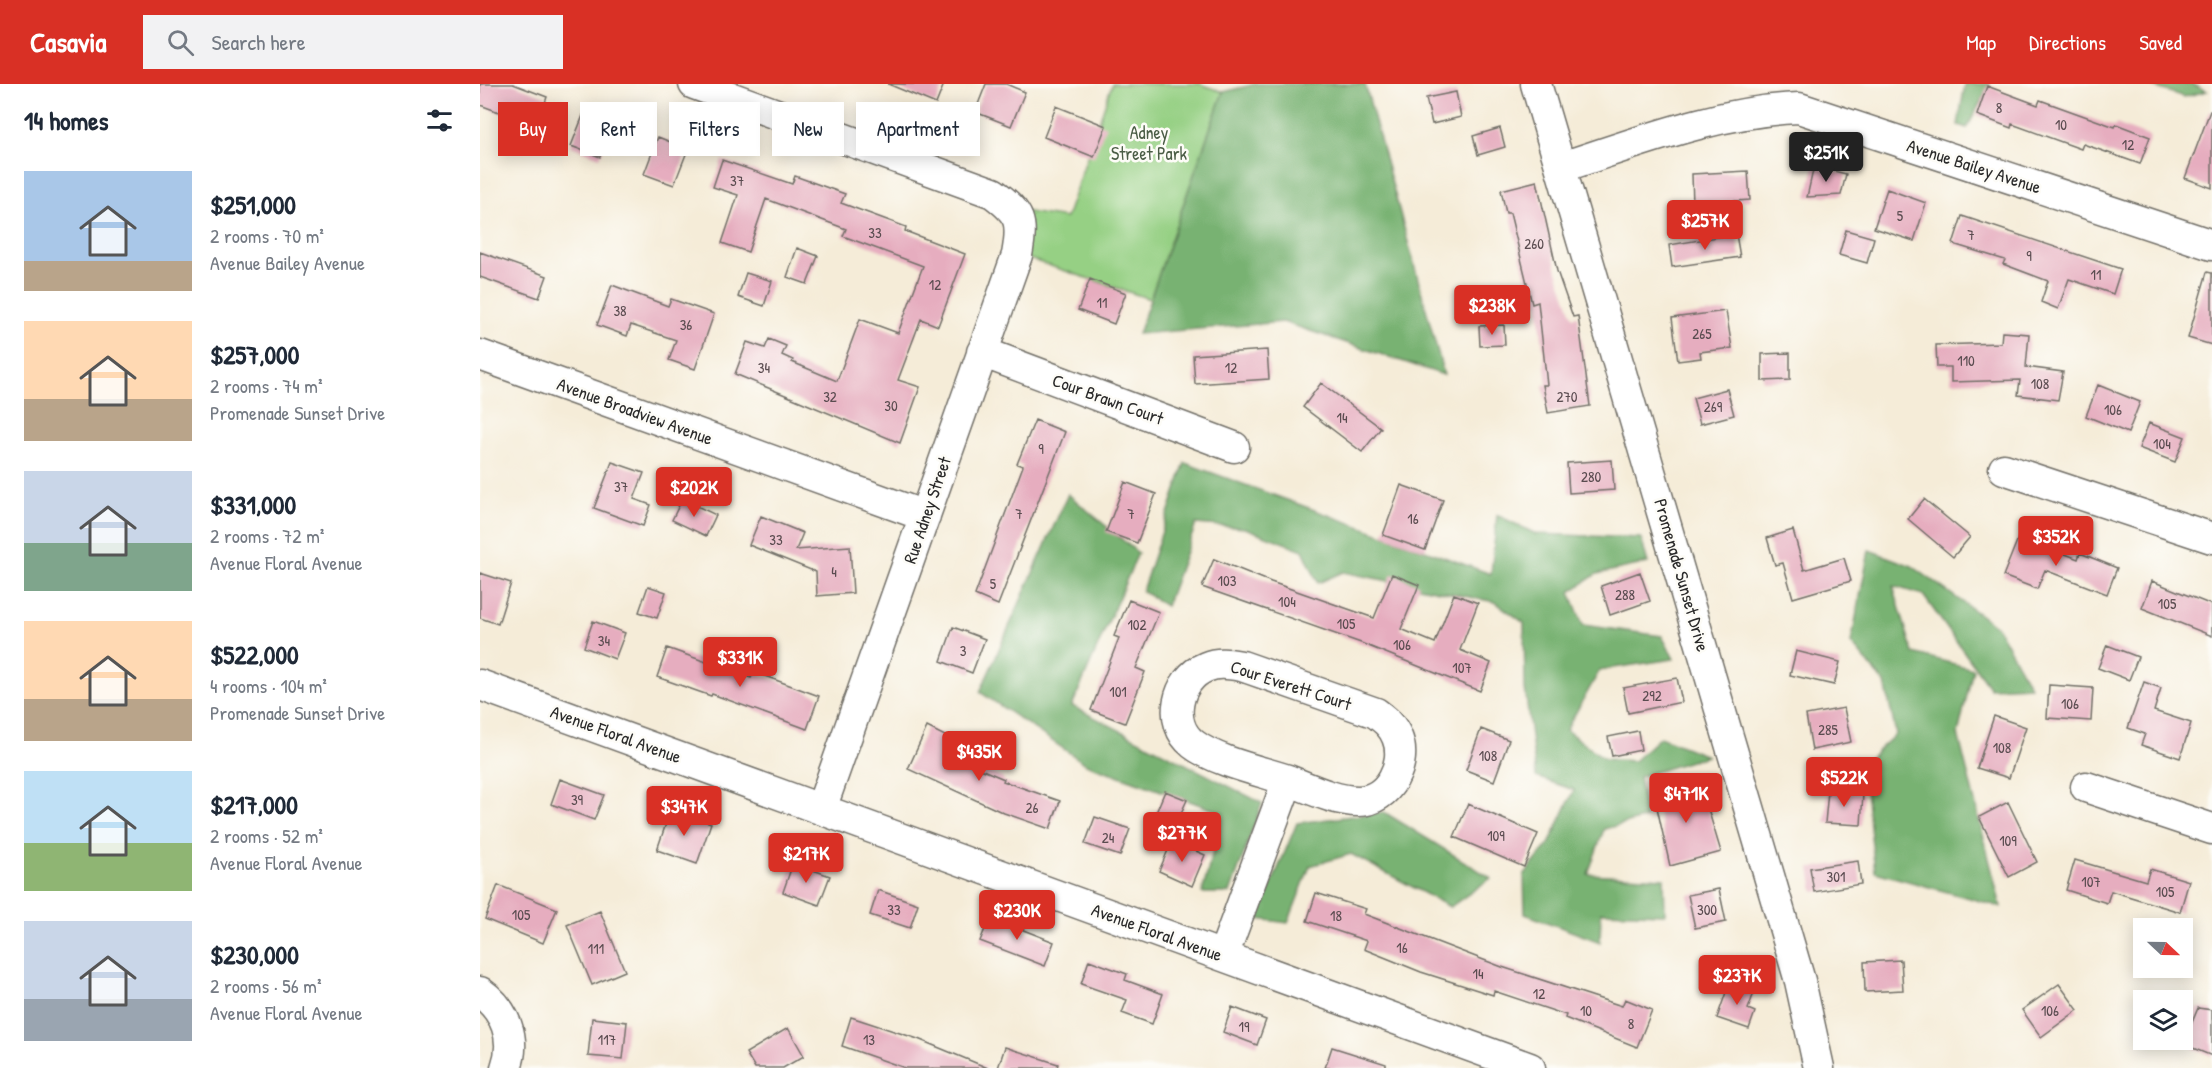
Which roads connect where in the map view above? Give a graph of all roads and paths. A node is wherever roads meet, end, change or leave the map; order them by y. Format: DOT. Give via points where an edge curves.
graph roads {
  1 [pos="694,84"];
  2 [pos="1536,84"];
  3 [pos="1562,167"];
  4 [pos="2212,245"];
  5 [pos="982,352"];
  6 [pos="480,355"];
  7 [pos="1234,447"];
  8 [pos="2004,469"];
  9 [pos="925,516"];
  10 [pos="2212,538"];
  11 [pos="480,685"];
  12 [pos="1288,780"];
  13 [pos="2086,787"];
  14 [pos="821,809"];
  15 [pos="2212,829"];
  16 [pos="1223,956"];
  17 [pos="480,992"];
  18 [pos="506,1068"];
  19 [pos="1530,1068"];
  20 [pos="1819,1068"];
  1 -- 5 [label="street, Rue Adney Street" via="993,193 1015,210 1022,230 1017,255"];
  2 -- 3 [label="street, Promenade Sunset Drive"];
  3 -- 4 [label="street, Avenue Bailey Avenue" via="1726,116 1761,109 1799,108"];
  3 -- 20 [label="street, Promenade Sunset Drive" via="1800,981"];
  5 -- 7 [label="street, Cour Brawn Court"];
  5 -- 9 [label="street, Rue Adney Street"];
  6 -- 9 [label="street, Avenue Broadview Avenue"];
  8 -- 10 [label="street"];
  9 -- 14 [label="street, Rue Adney Street"];
  11 -- 14 [label="street, Avenue Floral Avenue"];
  12 -- 12 [label="street, Cour Everett Court" via="1344,799 1360,801 1375,797 1388,787 1398,771 1398,737 1376,713 1242,666 1223,663 1190,678 1180,695 1177,712 1181,730 1192,744"];
  12 -- 16 [label="street"];
  13 -- 15 [label="street"];
  14 -- 16 [label="street, Avenue Floral Avenue"];
  16 -- 19 [label="street, Avenue Floral Avenue"];
  17 -- 18 [label="street" via="494,1002 506,1022 510,1039"];
}
